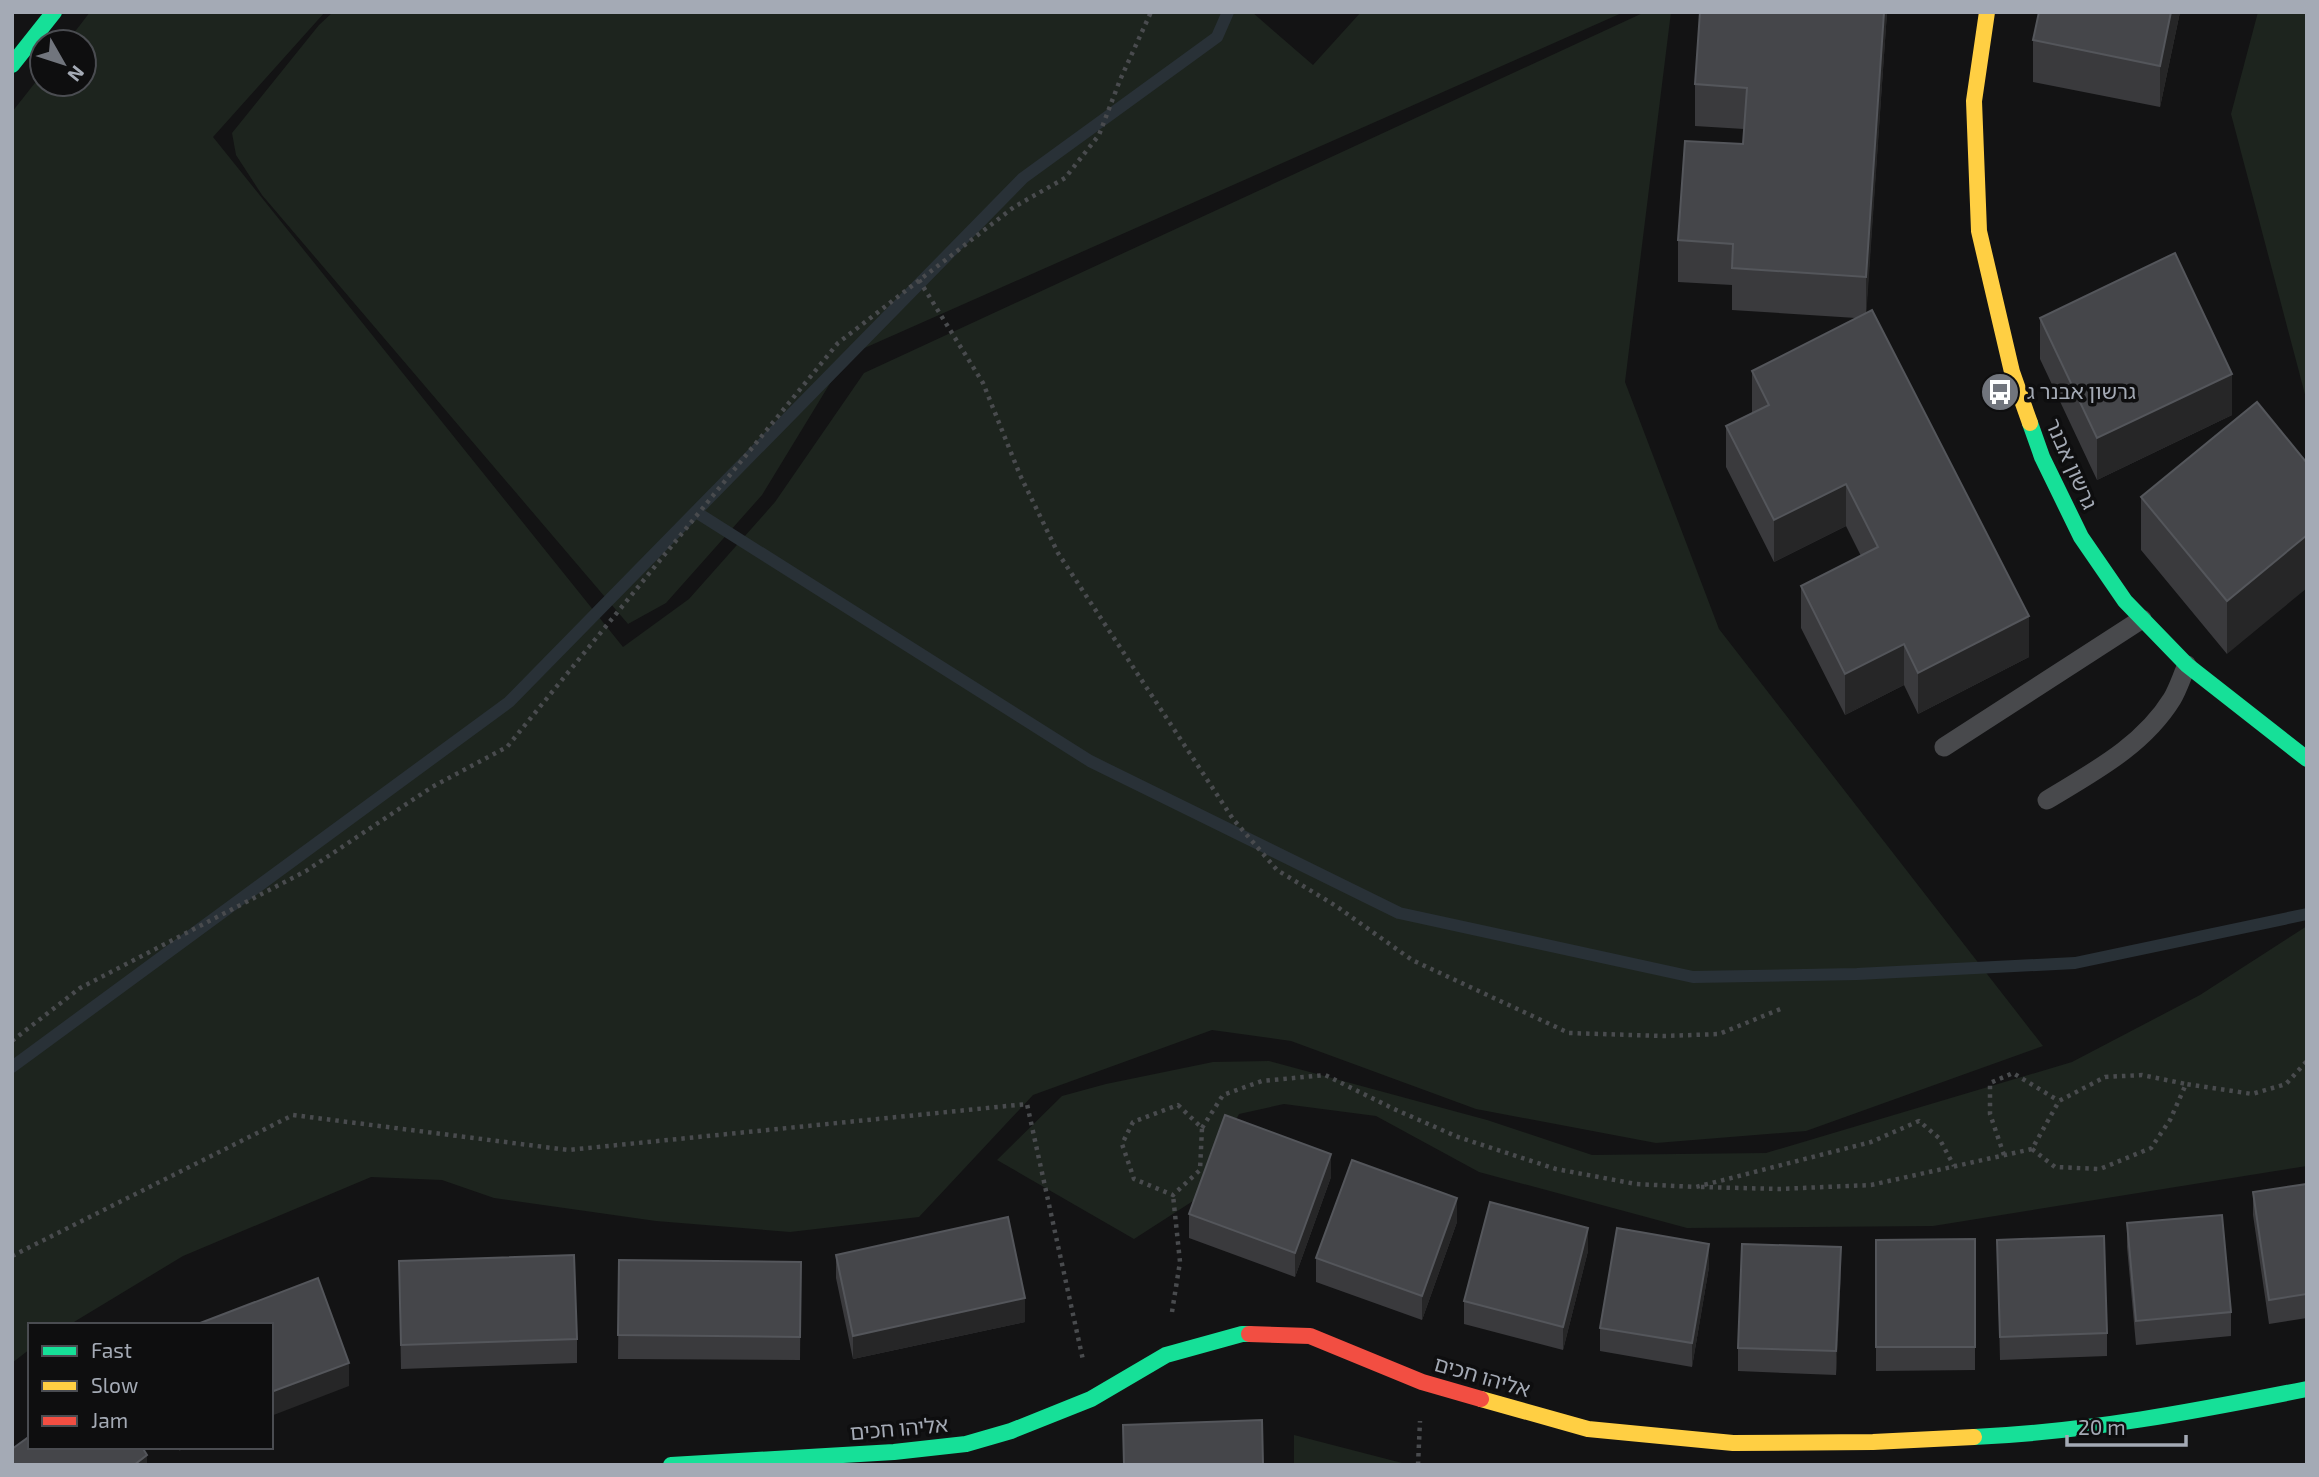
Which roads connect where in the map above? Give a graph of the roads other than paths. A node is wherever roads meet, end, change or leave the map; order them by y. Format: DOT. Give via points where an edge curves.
graph roads {
  1 [pos="54,12"];
  2 [pos="1987,12"];
  3 [pos="12,65"];
  4 [pos="2143,619"];
  5 [pos="2187,665"];
  6 [pos="1944,747"];
  7 [pos="2307,759"];
  8 [pos="2047,800"];
  9 [pos="2307,1389"];
  10 [pos="671,1465"];
  1 -- 3 [label="street"];
  2 -- 4 [label="street, גרשון אבנר" via="1974,101 1979,230 2012,373 2042,457 2081,537 2125,601"];
  4 -- 5 [label="street, גרשון אבנר"];
  4 -- 6 [label="lane"];
  5 -- 7 [label="street, גרשון אבנר"];
  5 -- 8 [label="lane" via="2172,699 2146,732 2117,757"];
  9 -- 10 [label="street, אליהו חכים" via="2087,1429 1886,1441 1733,1443 1588,1429 1422,1382 1310,1336 1242,1334 1166,1355 1091,1399 966,1444"];
}
